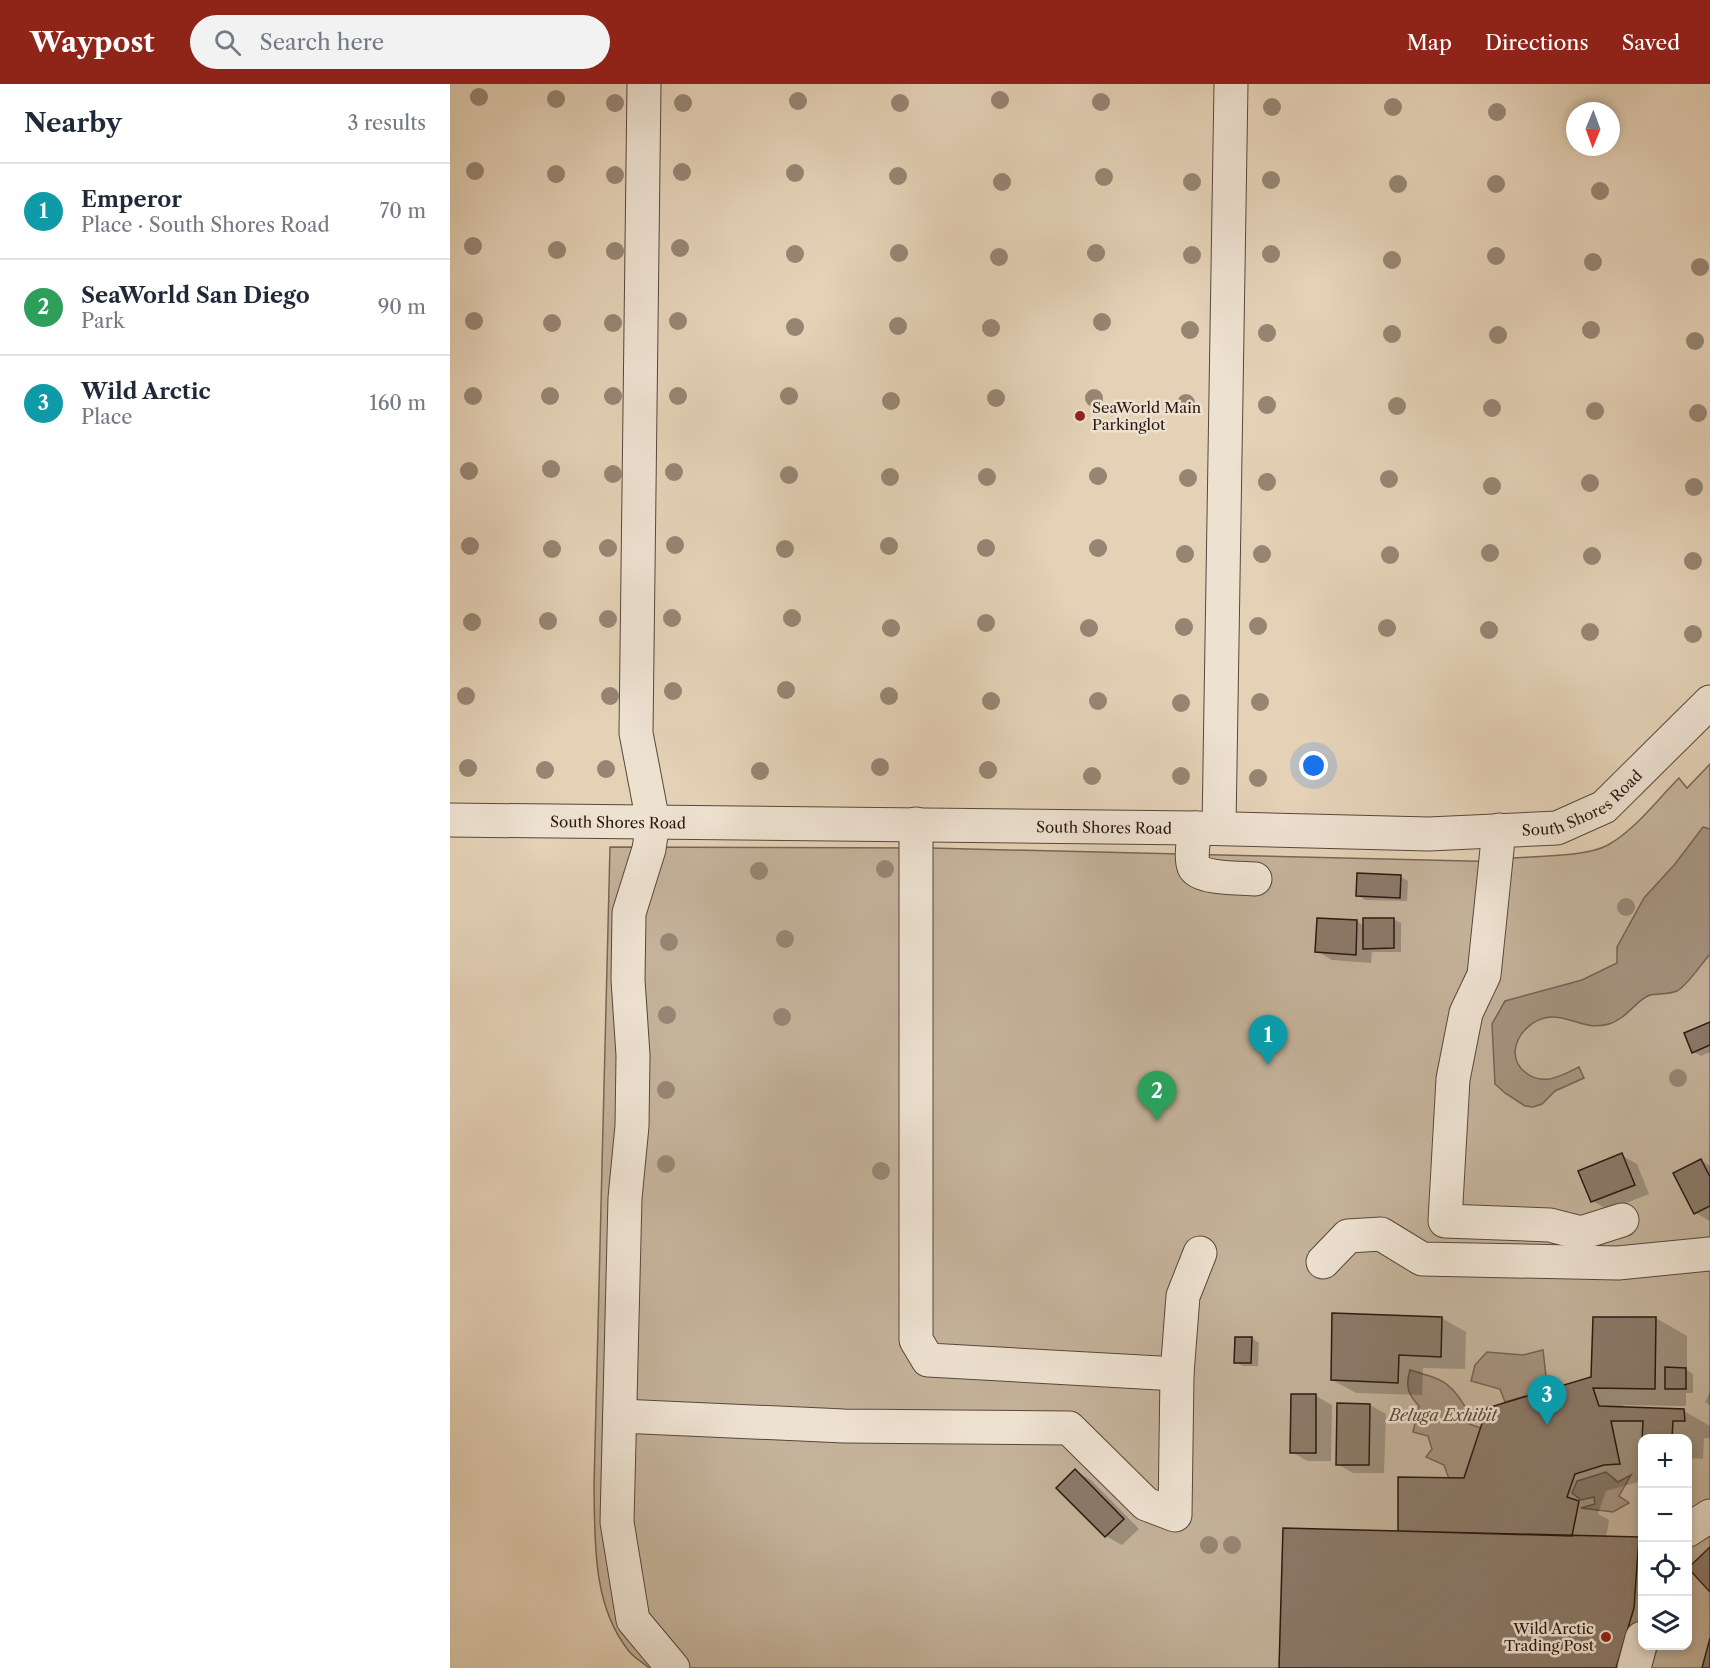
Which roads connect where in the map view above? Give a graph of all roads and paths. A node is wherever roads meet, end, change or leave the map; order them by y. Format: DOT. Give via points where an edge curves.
graph roads {
  1 [pos="644,84"];
  2 [pos="1231,84"];
  3 [pos="1710,702"];
  4 [pos="450,820"];
  5 [pos="653,822"];
  6 [pos="916,824"];
  7 [pos="1207,828"];
  8 [pos="1499,830"];
  9 [pos="1255,879"];
  10 [pos="1622,1220"];
  11 [pos="1200,1253"];
  12 [pos="1710,1254"];
  13 [pos="1323,1262"];
  14 [pos="1177,1374"];
  15 [pos="620,1416"];
  16 [pos="1710,1516"];
  17 [pos="1692,1527"];
  18 [pos="1639,1650"];
  19 [pos="673,1668"];
  20 [pos="1634,1668"];
  1 -- 5 [label="street" via="636,733"];
  2 -- 7 [label="street"];
  3 -- 8 [label="street, South Shores Road" via="1604,807 1557,828"];
  4 -- 5 [label="street, South Shores Road"];
  5 -- 6 [label="street, South Shores Road"];
  5 -- 15 [label="street" via="650,849 629,913 632,1126 625,1198"];
  6 -- 7 [label="street, South Shores Road"];
  6 -- 14 [label="street" via="916,1340 928,1360"];
  7 -- 8 [label="street, South Shores Road" via="1429,834"];
  7 -- 9 [label="street" via="1194,867 1198,872"];
  8 -- 10 [label="street" via="1484,975 1466,1012 1453,1078 1445,1221 1550,1225 1581,1233"];
  11 -- 14 [label="street" via="1183,1296"];
  12 -- 13 [label="street" via="1618,1263 1422,1259 1381,1234 1348,1236"];
  14 -- 15 [label="street" via="1175,1515 1146,1504 1069,1428 843,1426"];
  15 -- 19 [label="street" via="617,1522 633,1620"];
  16 -- 17 [label="street"];
  18 -- 20 [label="street"];
}
